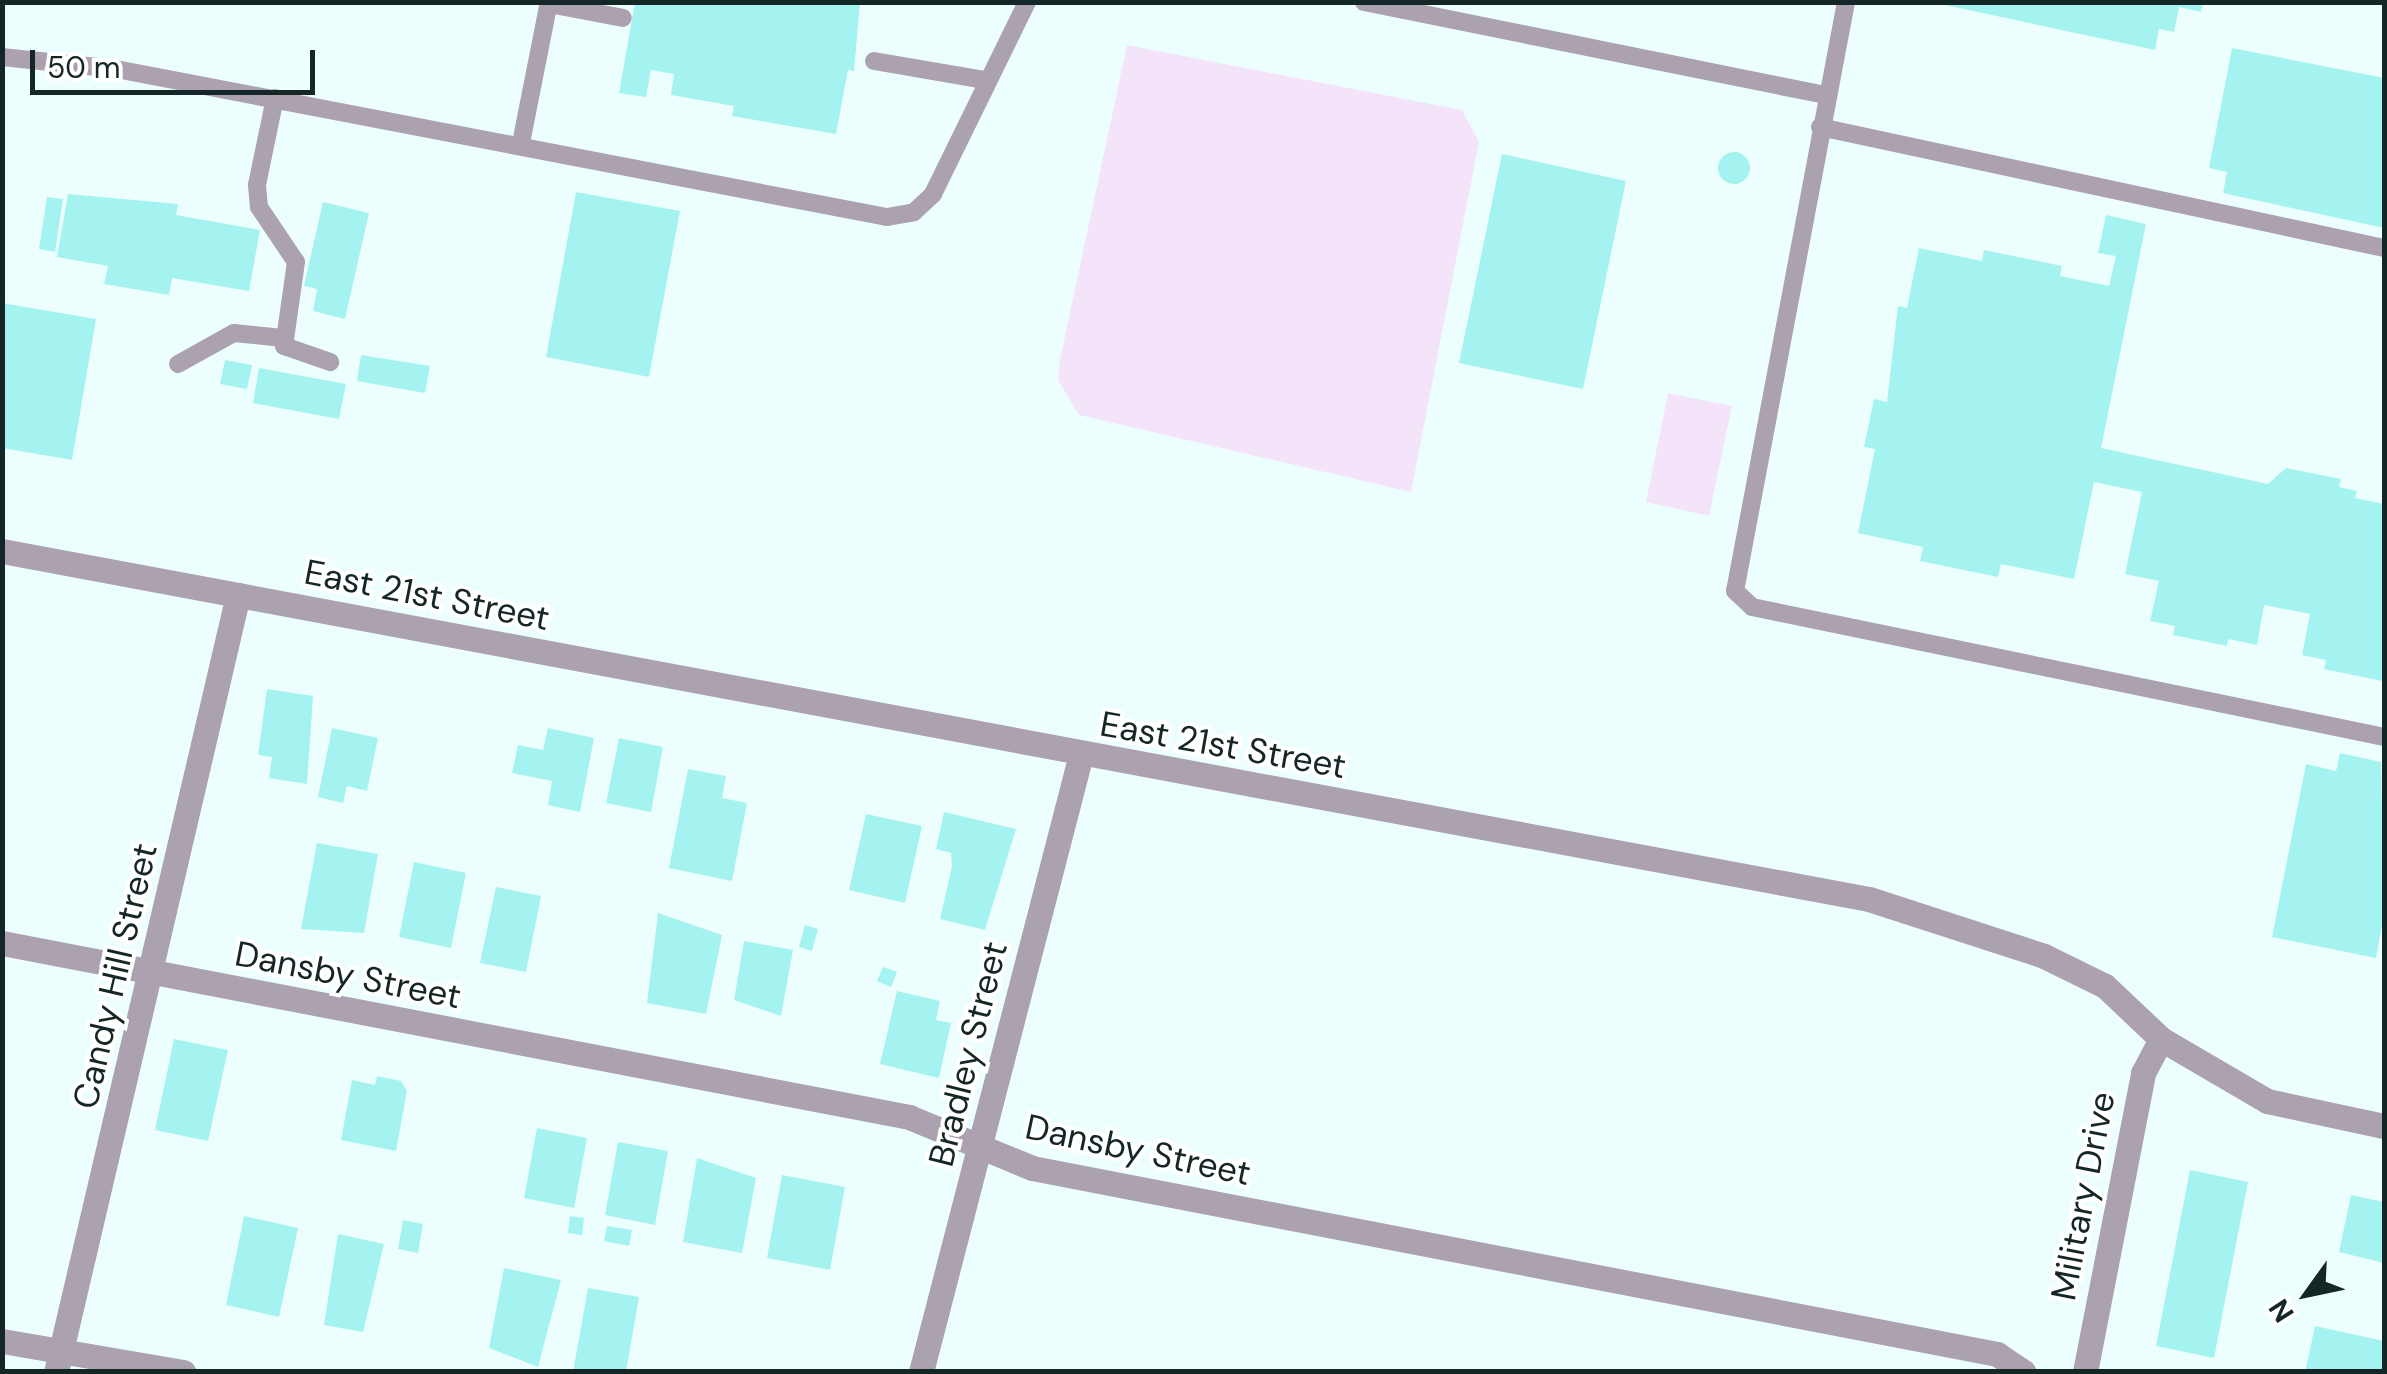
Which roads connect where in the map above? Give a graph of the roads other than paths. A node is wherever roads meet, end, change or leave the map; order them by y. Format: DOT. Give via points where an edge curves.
graph roads {
  1 [pos="1027,2"];
  2 [pos="1364,2"];
  3 [pos="1846,2"];
  4 [pos="549,3"];
  5 [pos="623,18"];
  6 [pos="4,57"];
  7 [pos="874,61"];
  8 [pos="2,77"];
  9 [pos="985,80"];
  10 [pos="1827,95"];
  11 [pos="275,98"];
  12 [pos="1820,127"];
  13 [pos="521,143"];
  14 [pos="2384,248"];
  15 [pos="283,338"];
  16 [pos="330,362"];
  17 [pos="178,364"];
  18 [pos="2,551"];
  19 [pos="238,594"];
  20 [pos="2384,736"];
  21 [pos="1080,754"];
  22 [pos="2,943"];
  23 [pos="152,974"];
  24 [pos="2161,1038"];
  25 [pos="2384,1126"];
  26 [pos="980,1149"];
  27 [pos="2,1340"];
  28 [pos="59,1362"];
  29 [pos="182,1372"];
  30 [pos="921,1372"];
  31 [pos="2024,1372"];
  32 [pos="2084,1372"];
  1 -- 9 [label="lane"];
  2 -- 10 [label="lane"];
  3 -- 10 [label="lane"];
  4 -- 5 [label="lane"];
  4 -- 13 [label="lane"];
  6 -- 8 [label="lane"];
  6 -- 11 [label="lane"];
  7 -- 9 [label="lane"];
  9 -- 13 [label="lane" via="933,194 914,212 888,217"];
  10 -- 12 [label="lane"];
  11 -- 13 [label="lane"];
  11 -- 15 [label="lane" via="257,185 259,207 296,262"];
  12 -- 14 [label="lane"];
  12 -- 20 [label="lane" via="1734,569 1742,599"];
  15 -- 16 [label="lane" via="289,352"];
  15 -- 17 [label="lane" via="234,333"];
  18 -- 19 [label="street, East 21st Street"];
  19 -- 21 [label="street, East 21st Street"];
  19 -- 23 [label="street, Candy Hill Street"];
  21 -- 24 [label="street, East 21st Street" via="1869,899 2044,956 2104,986"];
  21 -- 26 [label="street, Bradley Street"];
  22 -- 23 [label="street, Dansby Street"];
  23 -- 26 [label="street, Dansby Street" via="910,1117"];
  23 -- 28 [label="street, Candy Hill Street"];
  24 -- 25 [label="street, East 21st Street" via="2267,1102"];
  24 -- 32 [label="street, Military Drive" via="2143,1073"];
  26 -- 30 [label="street, Bradley Street"];
  26 -- 31 [label="street, Dansby Street" via="1032,1168 1997,1354"];
  27 -- 28 [label="street"];
  28 -- 29 [label="street"];
}
